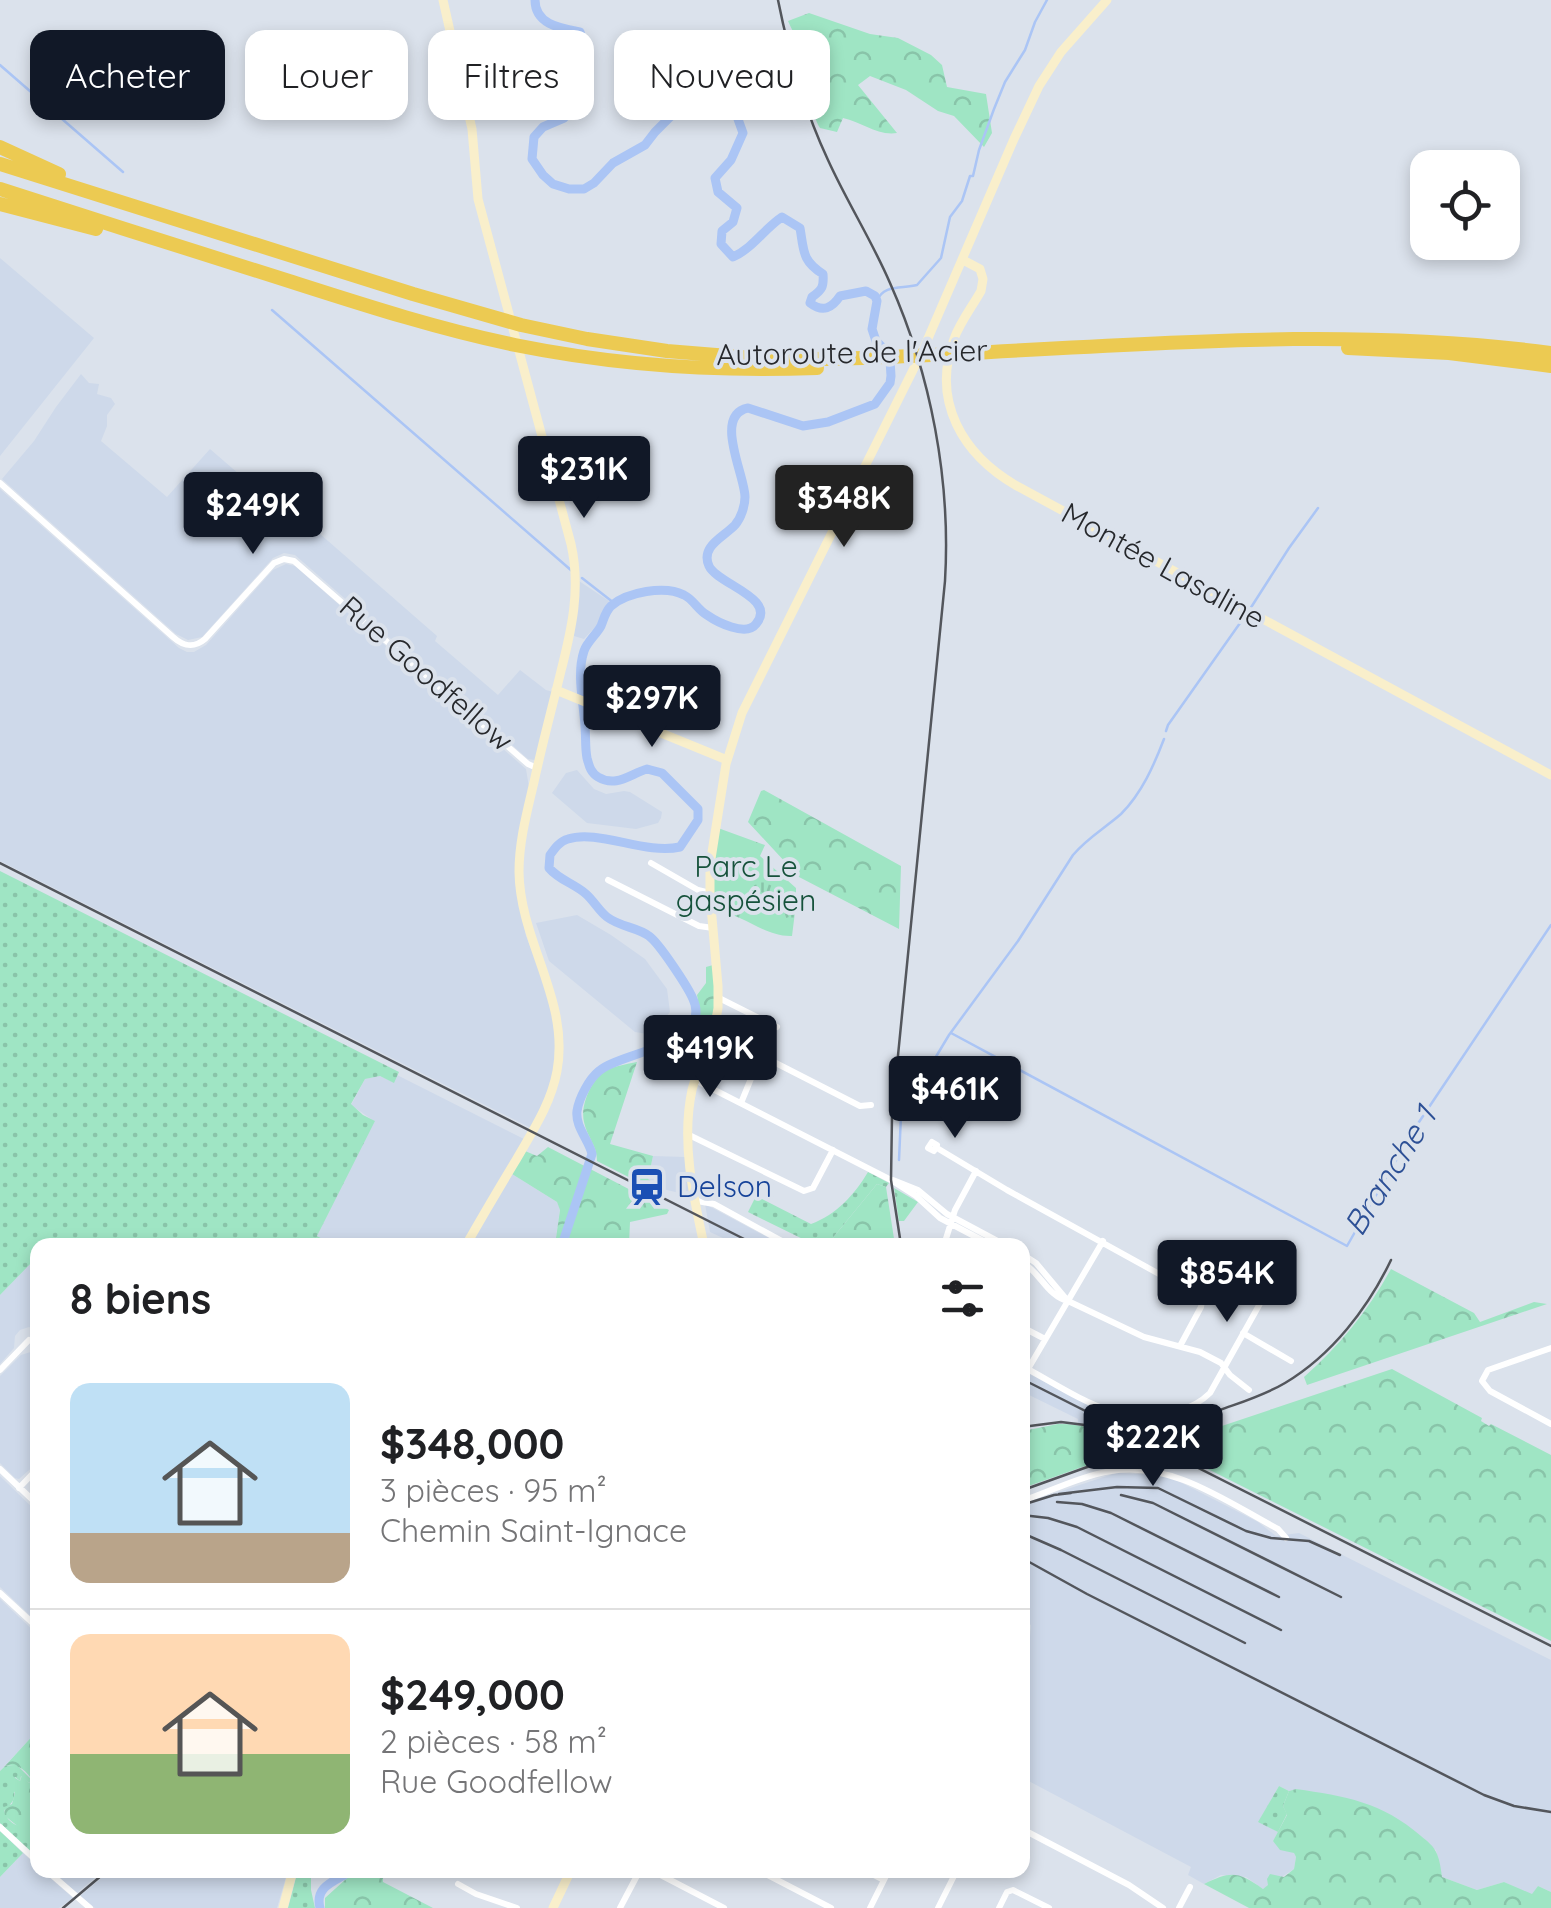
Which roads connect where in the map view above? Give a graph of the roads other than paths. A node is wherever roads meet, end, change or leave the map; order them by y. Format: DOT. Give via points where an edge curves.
graph roads {
  1 [pos="443,0"];
  2 [pos="1107,0"];
  3 [pos="0,147"];
  4 [pos="0,164"];
  5 [pos="0,190"];
  6 [pos="104,197"];
  7 [pos="0,204"];
  8 [pos="224,260"];
  9 [pos="962,260"];
  10 [pos="1551,353"];
  11 [pos="960,358"];
  12 [pos="876,362"];
  13 [pos="1551,366"];
  14 [pos="0,483"];
  15 [pos="556,690"];
  16 [pos="726,760"];
  17 [pos="537,768"];
  18 [pos="1551,776"];
  19 [pos="651,864"];
  20 [pos="608,880"];
  21 [pos="710,893"];
  22 [pos="713,928"];
  23 [pos="719,998"];
  24 [pos="778,1028"];
  25 [pos="696,1080"];
  26 [pos="742,1103"];
  27 [pos="871,1106"];
  28 [pos="687,1134"];
  29 [pos="938,1148"];
  30 [pos="833,1150"];
  31 [pos="976,1172"];
  32 [pos="696,1201"];
  33 [pos="952,1220"];
  34 [pos="470,1238"];
  35 [pos="703,1238"];
  36 [pos="776,1238"];
  37 [pos="946,1238"];
  38 [pos="980,1238"];
  39 [pos="990,1238"];
  40 [pos="1103,1242"];
  41 [pos="1030,1266"];
  42 [pos="1068,1300"];
  43 [pos="1262,1300"];
  44 [pos="1030,1331"];
  45 [pos="1243,1334"];
  46 [pos="1045,1339"];
  47 [pos="28,1340"];
  48 [pos="1180,1346"];
  49 [pos="1551,1348"];
  50 [pos="1030,1361"];
  51 [pos="1292,1361"];
  52 [pos="1224,1367"];
  53 [pos="0,1370"];
  54 [pos="1030,1371"];
  55 [pos="1249,1390"];
  56 [pos="1551,1424"];
  57 [pos="0,1469"];
  58 [pos="30,1476"];
  59 [pos="19,1488"];
  60 [pos="30,1498"];
  61 [pos="1030,1498"];
  62 [pos="1286,1538"];
  63 [pos="0,1593"];
  64 [pos="30,1621"];
  65 [pos="0,1827"];
  66 [pos="1030,1834"];
  67 [pos="30,1855"];
  68 [pos="55,1878"];
  69 [pos="292,1878"];
  70 [pos="567,1878"];
  71 [pos="636,1878"];
  72 [pos="666,1878"];
  73 [pos="774,1878"];
  74 [pos="880,1878"];
  75 [pos="953,1878"];
  76 [pos="884,1880"];
  77 [pos="458,1884"];
  78 [pos="1190,1886"];
  79 [pos="86,1907"];
  80 [pos="283,1908"];
  81 [pos="517,1908"];
  82 [pos="553,1908"];
  83 [pos="620,1908"];
  84 [pos="724,1908"];
  85 [pos="832,1908"];
  86 [pos="870,1908"];
  87 [pos="938,1908"];
  88 [pos="999,1908"];
  89 [pos="1049,1908"];
  90 [pos="1163,1908"];
  91 [pos="1179,1908"];
  1 -- 15 [label="street" via="471,123 478,195 576,568 574,614"];
  2 -- 9 [label="street" via="1039,86"];
  3 -- 6 [label="highway"];
  4 -- 6 [label="highway, Autoroute de l'Acier"];
  5 -- 8 [label="highway, Autoroute de l'Acier"];
  6 -- 12 [label="highway, Autoroute de l'Acier" via="554,333 724,357"];
  7 -- 8 [label="highway"];
  8 -- 12 [label="highway, Autoroute de l'Acier" via="421,322 557,352 722,369"];
  9 -- 16 [label="street" via="753,687"];
  9 -- 18 [label="street, Montée Lasaline" via="980,269 983,282 952,344 948,394 959,432 984,464"];
  10 -- 11 [label="highway, Autoroute de l'Acier" via="1326,338"];
  11 -- 12 [label="highway, Autoroute de l'Acier"];
  11 -- 13 [label="highway, Autoroute de l'Acier" via="1338,348"];
  14 -- 17 [label="street, Rue Goodfellow" via="184,645 205,639 274,562 294,561"];
  15 -- 16 [label="street"];
  15 -- 17 [label="street"];
  16 -- 21 [label="street"];
  17 -- 34 [label="street" via="519,880 558,1019 557,1069 543,1112"];
  19 -- 21 [label="street"];
  20 -- 22 [label="street"];
  21 -- 22 [label="street"];
  22 -- 23 [label="street"];
  23 -- 24 [label="street"];
  23 -- 25 [label="street"];
  25 -- 26 [label="street"];
  25 -- 28 [label="street"];
  26 -- 27 [label="street" via="756,1064 766,1058"];
  26 -- 30 [label="street"];
  28 -- 30 [label="street" via="804,1192 813,1188"];
  28 -- 32 [label="street"];
  29 -- 31 [label="street"];
  30 -- 33 [label="street" via="918,1190"];
  31 -- 33 [label="street"];
  31 -- 40 [label="street"];
  32 -- 35 [label="street"];
  32 -- 36 [label="street"];
  33 -- 37 [label="street"];
  33 -- 38 [label="street"];
  33 -- 39 [label="street"];
  40 -- 42 [label="street"];
  40 -- 48 [label="street" via="1200,1297"];
  41 -- 42 [label="street" via="1057,1297"];
  42 -- 46 [label="street"];
  42 -- 48 [label="street" via="1144,1338"];
  43 -- 45 [label="street"];
  44 -- 46 [label="street"];
  45 -- 51 [label="street"];
  45 -- 52 [label="street"];
  46 -- 50 [label="street"];
  47 -- 53 [label="street"];
  48 -- 52 [label="street"];
  49 -- 56 [label="street" via="1488,1370 1482,1381"];
  52 -- 54 [label="street" via="1205,1398 1149,1418 1112,1413"];
  52 -- 55 [label="street"];
  57 -- 59 [label="street"];
  58 -- 59 [label="street"];
  59 -- 60 [label="street"];
  61 -- 62 [label="street" via="1107,1472 1158,1471"];
  63 -- 64 [label="street"];
  65 -- 67 [label="street"];
  66 -- 90 [label="street"];
  68 -- 79 [label="street"];
  69 -- 80 [label="street"];
  70 -- 82 [label="street"];
  71 -- 83 [label="street"];
  72 -- 84 [label="street"];
  73 -- 85 [label="street"];
  74 -- 76 [label="street"];
  75 -- 87 [label="street"];
  76 -- 86 [label="street"];
  77 -- 81 [label="street"];
  78 -- 91 [label="street"];
  88 -- 89 [label="street" via="1013,1890"];
}
